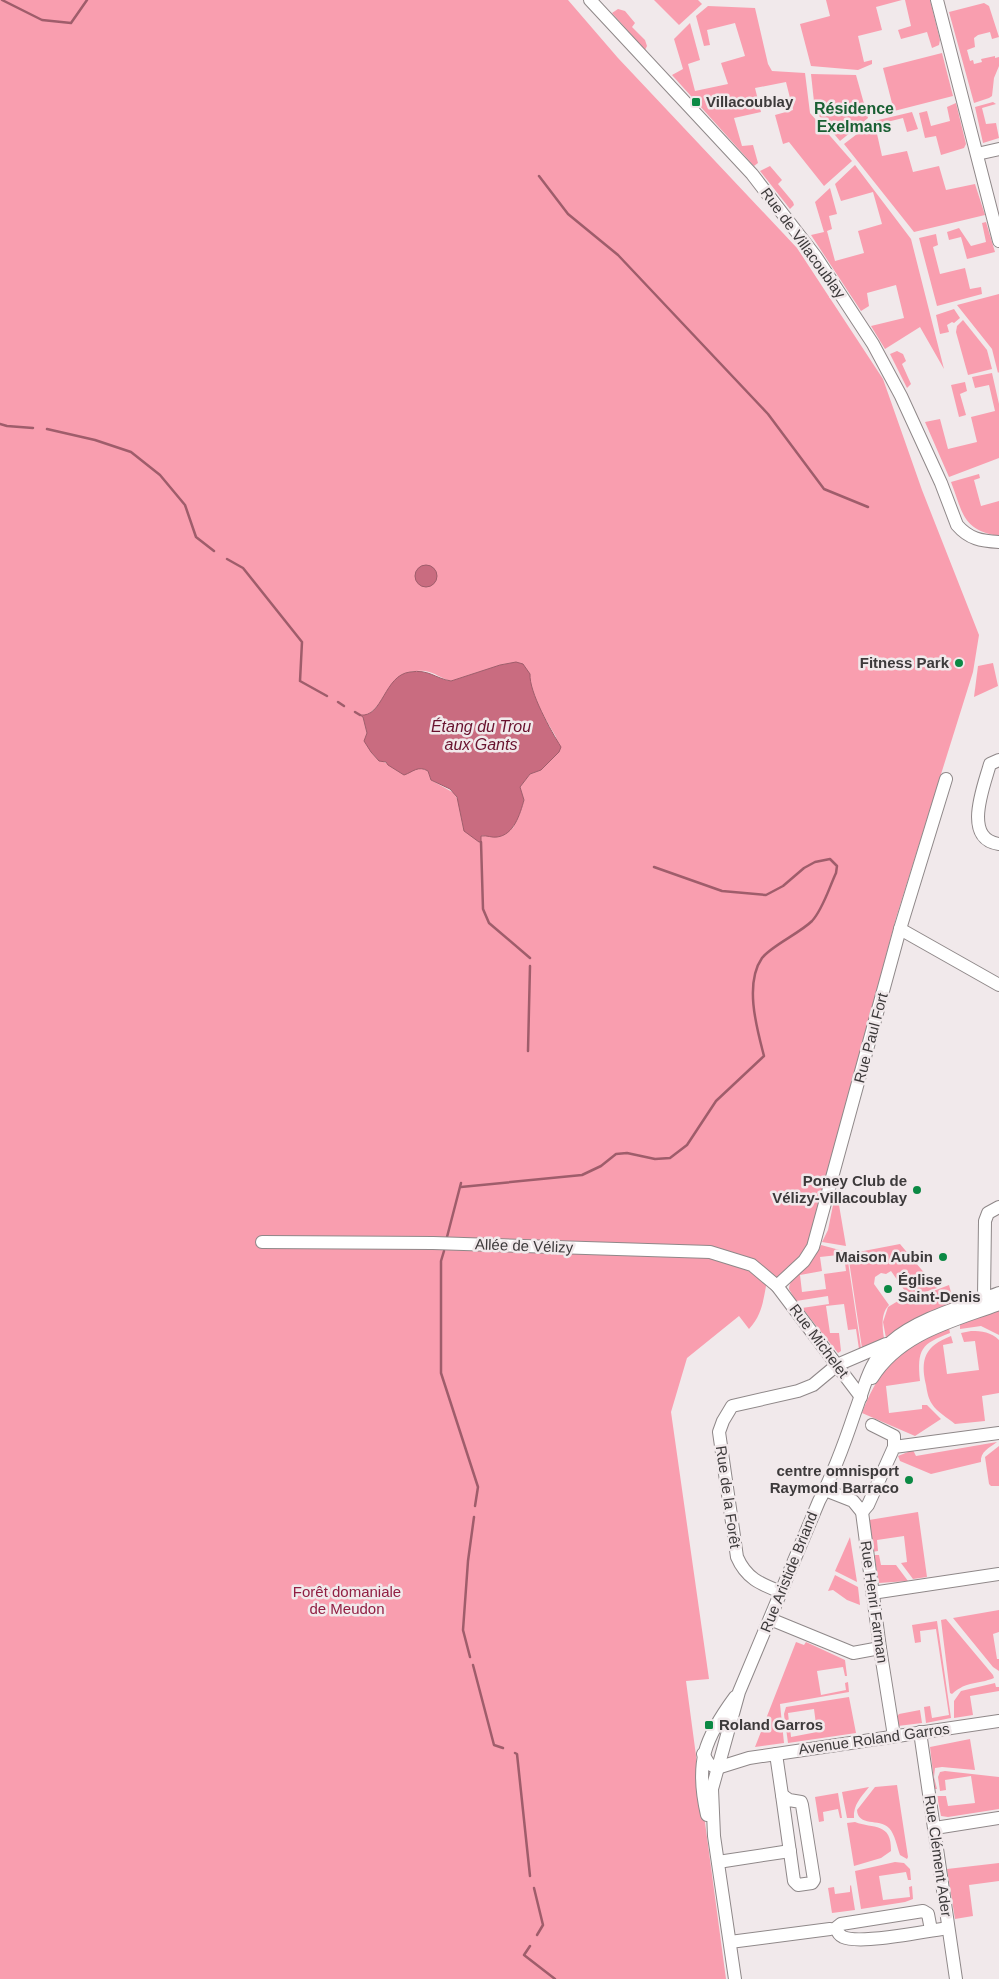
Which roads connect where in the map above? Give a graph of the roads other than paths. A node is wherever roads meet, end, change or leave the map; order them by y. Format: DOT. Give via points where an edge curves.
graph roads {
  1 [pos="590,0"];
  2 [pos="937,0"];
  3 [pos="999,148"];
  4 [pos="977,154"];
  5 [pos="999,241"];
  6 [pos="999,542"];
  7 [pos="999,760"];
  8 [pos="946,779"];
  9 [pos="999,844"];
  10 [pos="900,929"];
  11 [pos="999,984"];
  12 [pos="994,1210"];
  13 [pos="262,1242"];
  14 [pos="777,1286"];
  15 [pos="999,1293"];
  16 [pos="990,1304"];
  17 [pos="892,1341"];
  18 [pos="837,1365"];
  19 [pos="861,1397"];
  20 [pos="872,1425"];
  21 [pos="999,1433"];
  22 [pos="894,1447"];
  23 [pos="825,1490"];
  24 [pos="862,1512"];
  25 [pos="999,1574"];
  26 [pos="781,1592"];
  27 [pos="872,1593"];
  28 [pos="770,1619"];
  29 [pos="880,1648"];
  30 [pos="739,1692"];
  31 [pos="999,1721"];
  32 [pos="920,1732"];
  33 [pos="894,1736"];
  34 [pos="726,1740"];
  35 [pos="704,1750"];
  36 [pos="776,1754"];
  37 [pos="749,1758"];
  38 [pos="717,1768"];
  39 [pos="782,1795"];
  40 [pos="999,1818"];
  41 [pos="935,1828"];
  42 [pos="714,1836"];
  43 [pos="790,1851"];
  44 [pos="718,1862"];
  45 [pos="830,1928"];
  46 [pos="948,1928"];
  47 [pos="930,1930"];
  48 [pos="730,1942"];
  49 [pos="735,1979"];
  50 [pos="956,1979"];
  1 -- 6 [label="street, Rue de Villacoublay" via="752,174 816,257 873,344 901,396 957,525 971,538"];
  2 -- 4 [label="street"];
  3 -- 4 [label="street"];
  4 -- 5 [label="street"];
  7 -- 9 [label="street" via="990,764 979,804 978,822 985,838"];
  8 -- 10 [label="street, Rue Paul Fort"];
  10 -- 11 [label="street"];
  10 -- 14 [label="street, Rue Paul Fort" via="813,1247 804,1261"];
  12 -- 16 [label="street" via="984,1221"];
  13 -- 14 [label="street, Allée de Vélizy" via="433,1243 710,1252 752,1265"];
  14 -- 18 [label="street, Rue Michelet"];
  15 -- 16 [label="street, Rue Aristide Briand"];
  16 -- 17 [label="street, Rue Aristide Briand" via="915,1327"];
  16 -- 19 [label="street, Rue Aristide Briand" via="920,1334 904,1345 874,1374"];
  17 -- 18 [label="street, Rue de la Forêt"];
  17 -- 19 [label="street, Rue Aristide Briand" via="872,1364"];
  18 -- 19 [label="street, Rue Michelet"];
  18 -- 26 [label="street, Rue de la Forêt" via="813,1385 798,1391 732,1406 719,1432 737,1557 750,1577"];
  19 -- 23 [label="street, Rue Aristide Briand"];
  20 -- 22 [label="street" via="894,1436"];
  21 -- 22 [label="street"];
  22 -- 24 [label="street"];
  23 -- 24 [label="street" via="853,1501"];
  23 -- 26 [label="street, Rue Aristide Briand"];
  24 -- 27 [label="street, Rue Henri Farman"];
  25 -- 27 [label="street"];
  26 -- 28 [label="street, Rue Aristide Briand"];
  27 -- 29 [label="street, Rue Henri Farman"];
  28 -- 29 [label="street" via="857,1653"];
  28 -- 30 [label="street, Rue Aristide Briand"];
  29 -- 33 [label="street, Rue Henri Farman"];
  30 -- 34 [label="street, Rue Aristide Briand"];
  30 -- 35 [label="street, Rue Aristide Briand"];
  31 -- 32 [label="street, Avenue Roland Garros"];
  32 -- 33 [label="street, Avenue Roland Garros"];
  32 -- 41 [label="street, Rue Clément Ader"];
  33 -- 36 [label="street, Avenue Roland Garros"];
  34 -- 35 [label="street"];
  34 -- 37 [label="street"];
  34 -- 38 [label="street, Rue Aristide Briand"];
  35 -- 38 [label="street" via="709,1764"];
  35 -- 42 [label="street" via="702,1792"];
  36 -- 37 [label="street, Avenue Roland Garros"];
  36 -- 39 [label="street"];
  37 -- 38 [label="street, Avenue Roland Garros"];
  38 -- 42 [label="street, Rue Aristide Briand" via="712,1793"];
  39 -- 43 [label="street"];
  39 -- 43 [label="street" via="801,1802 812,1883 798,1885 794,1881"];
  40 -- 41 [label="street"];
  41 -- 46 [label="street, Rue Clément Ader"];
  42 -- 44 [label="street"];
  43 -- 44 [label="street"];
  44 -- 48 [label="street"];
  45 -- 48 [label="street"];
  46 -- 47 [label="street"];
  46 -- 50 [label="street, Rue Clément Ader"];
  47 -- 47 [label="street" via="928,1914 923,1911 841,1924 836,1928 843,1937 869,1940"];
  48 -- 49 [label="street"];
}
